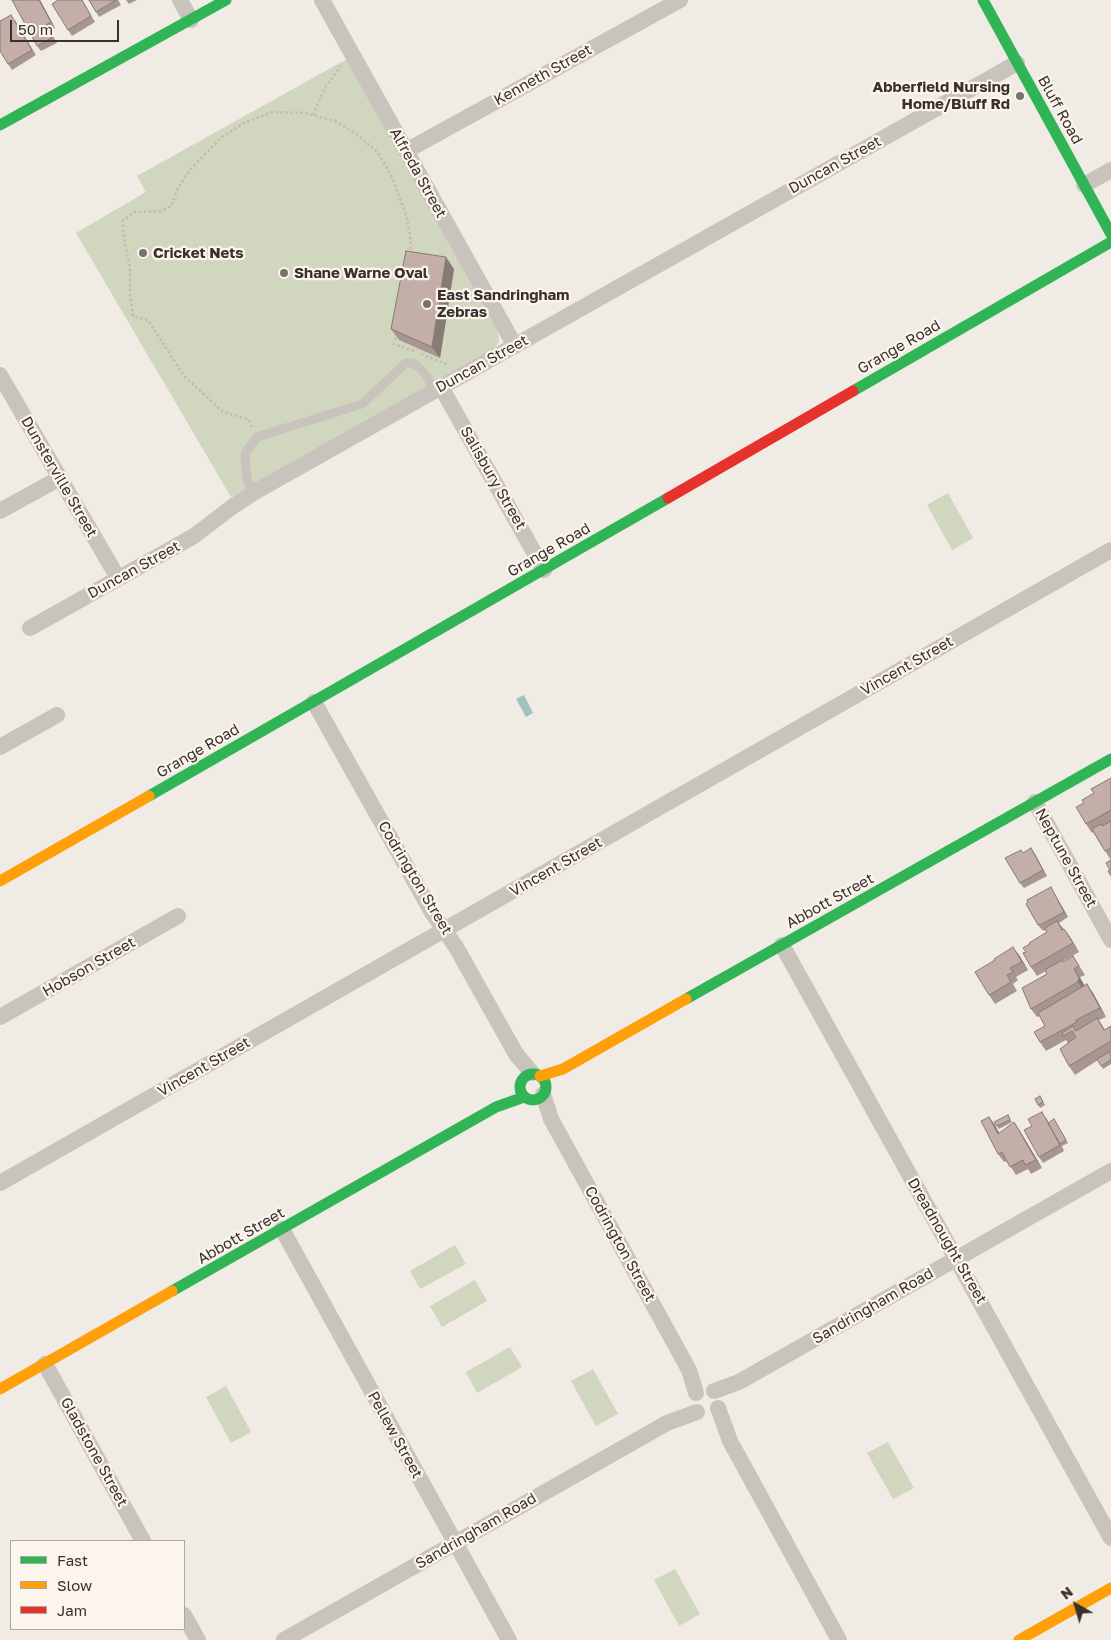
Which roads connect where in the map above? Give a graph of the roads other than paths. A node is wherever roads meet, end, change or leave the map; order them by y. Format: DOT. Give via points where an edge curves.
graph roads {
  1 [pos="180,0"];
  2 [pos="226,0"];
  3 [pos="322,0"];
  4 [pos="680,0"];
  5 [pos="982,0"];
  6 [pos="191,20"];
  7 [pos="1017,63"];
  8 [pos="0,125"];
  9 [pos="406,151"];
  10 [pos="1111,170"];
  11 [pos="1084,185"];
  12 [pos="1111,234"];
  13 [pos="1111,242"];
  14 [pos="515,346"];
  15 [pos="0,375"];
  16 [pos="438,388"];
  17 [pos="60,478"];
  18 [pos="253,493"];
  19 [pos="0,511"];
  20 [pos="1111,550"];
  21 [pos="544,570"];
  22 [pos="118,578"];
  23 [pos="30,628"];
  24 [pos="314,702"];
  25 [pos="57,715"];
  26 [pos="0,747"];
  27 [pos="1111,759"];
  28 [pos="1035,802"];
  29 [pos="0,881"];
  30 [pos="178,916"];
  31 [pos="444,930"];
  32 [pos="1111,940"];
  33 [pos="782,945"];
  34 [pos="0,1018"];
  35 [pos="533,1086"];
  36 [pos="1111,1171"];
  37 [pos="0,1183"];
  38 [pos="282,1230"];
  39 [pos="956,1258"];
  40 [pos="45,1364"];
  41 [pos="0,1389"];
  42 [pos="706,1401"];
  43 [pos="1111,1538"];
  44 [pos="142,1540"];
  45 [pos="455,1543"];
  46 [pos="1111,1588"];
  47 [pos="185,1617"];
  48 [pos="198,1640"];
  49 [pos="284,1640"];
  50 [pos="509,1640"];
  51 [pos="839,1640"];
  52 [pos="1019,1640"];
  1 -- 6 [label="street"];
  2 -- 6 [label="street"];
  3 -- 9 [label="street, Alfreda Street"];
  4 -- 9 [label="street, Kenneth Street"];
  5 -- 7 [label="street, Bluff Road"];
  6 -- 8 [label="street"];
  7 -- 11 [label="street, Bluff Road"];
  7 -- 14 [label="street, Duncan Street"];
  9 -- 14 [label="street, Alfreda Street"];
  10 -- 11 [label="street"];
  11 -- 12 [label="street, Bluff Road"];
  13 -- 21 [label="street, Grange Road"];
  14 -- 16 [label="street, Duncan Street"];
  15 -- 17 [label="street, Dunsterville Street"];
  16 -- 18 [label="street, Duncan Street"];
  16 -- 18 [label="lane" via="421,369 413,363 406,363 362,404 257,437 245,453 247,479"];
  16 -- 21 [label="street, Salisbury Street"];
  17 -- 19 [label="street"];
  17 -- 22 [label="street, Dunsterville Street"];
  18 -- 22 [label="street, Duncan Street" via="194,536"];
  20 -- 31 [label="street, Vincent Street"];
  21 -- 24 [label="street, Grange Road"];
  22 -- 23 [label="street, Duncan Street"];
  24 -- 29 [label="street, Grange Road"];
  24 -- 31 [label="street, Codrington Street"];
  25 -- 26 [label="street"];
  27 -- 28 [label="street, Abbott Street"];
  28 -- 32 [label="street, Neptune Street"];
  28 -- 33 [label="street, Abbott Street"];
  30 -- 34 [label="street, Hobson Street"];
  31 -- 35 [label="street, Codrington Street"];
  31 -- 37 [label="street, Vincent Street"];
  33 -- 35 [label="street, Abbott Street"];
  33 -- 39 [label="street, Dreadnought Street"];
  35 -- 38 [label="street, Abbott Street"];
  35 -- 42 [label="street, Codrington Street"];
  36 -- 39 [label="street, Sandringham Road"];
  38 -- 40 [label="street, Abbott Street"];
  38 -- 45 [label="street, Pellew Street"];
  39 -- 42 [label="street, Sandringham Road"];
  39 -- 43 [label="street, Dreadnought Street"];
  40 -- 41 [label="street, Abbott Street"];
  40 -- 44 [label="street, Gladstone Street"];
  42 -- 45 [label="street, Sandringham Road"];
  42 -- 51 [label="street, Codrington Street"];
  45 -- 49 [label="street, Sandringham Road"];
  45 -- 50 [label="street, Pellew Street"];
  46 -- 52 [label="street"];
  47 -- 48 [label="street"];
}
